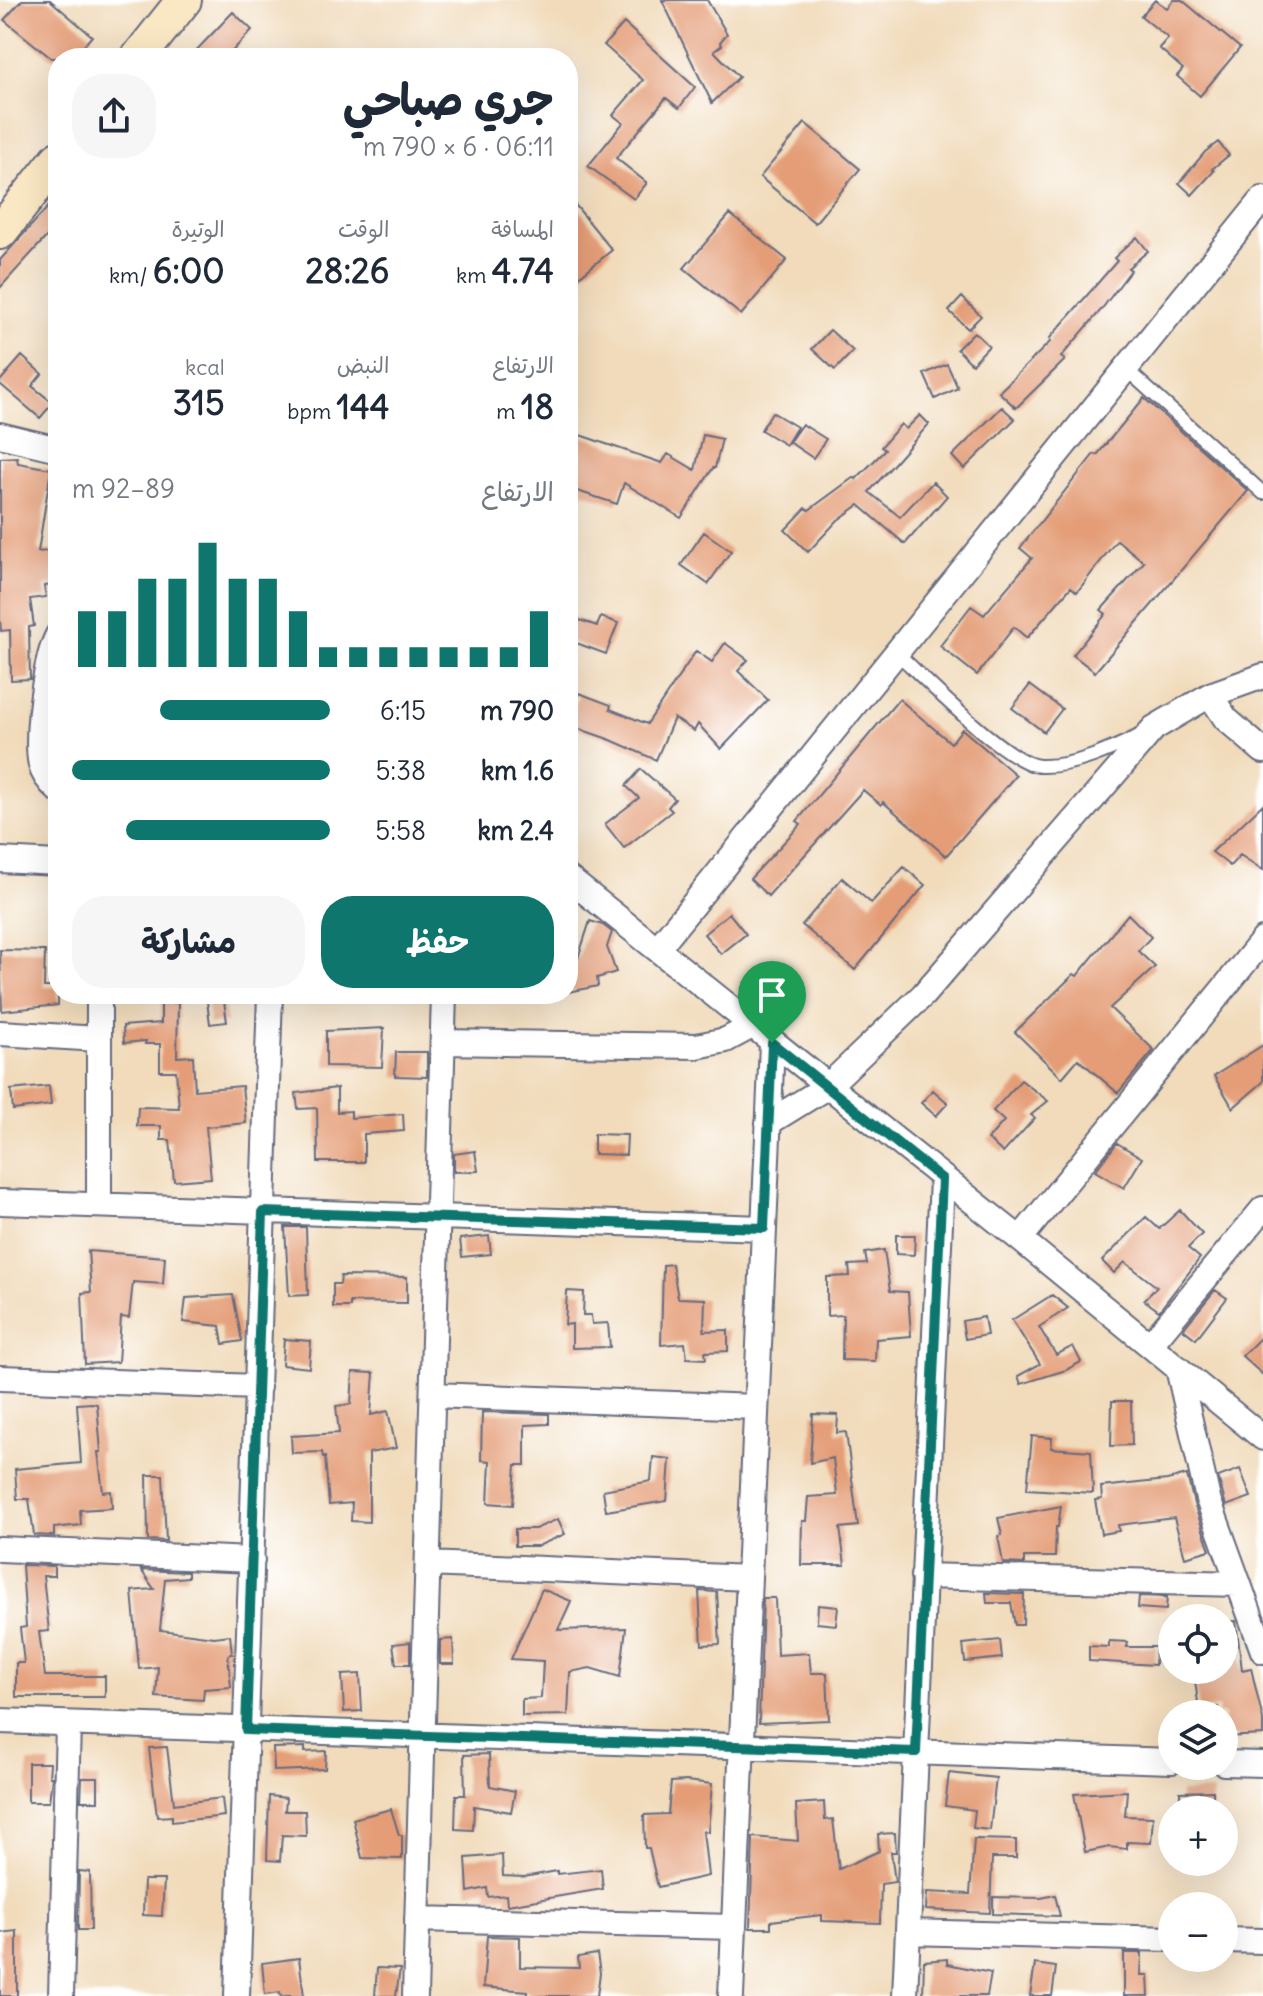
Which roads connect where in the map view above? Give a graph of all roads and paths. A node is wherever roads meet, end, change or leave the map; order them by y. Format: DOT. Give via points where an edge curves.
graph roads {
  1 [pos="184,0"];
  2 [pos="146,48"];
  3 [pos="48,172"];
  4 [pos="1263,199"];
  5 [pos="0,232"];
  6 [pos="1126,369"];
  7 [pos="0,435"];
  8 [pos="48,447"];
  9 [pos="1263,493"];
  10 [pos="897,653"];
  11 [pos="48,663"];
  12 [pos="1263,676"];
  13 [pos="1210,695"];
  14 [pos="1154,728"];
  15 [pos="1251,732"];
  16 [pos="1263,751"];
  17 [pos="48,779"];
  18 [pos="0,860"];
  19 [pos="48,862"];
  20 [pos="578,886"];
  21 [pos="1263,940"];
  22 [pos="657,949"];
  23 [pos="99,1004"];
  24 [pos="270,1004"];
  25 [pos="444,1004"];
  26 [pos="752,1026"];
  27 [pos="0,1033"];
  28 [pos="99,1039"];
  29 [pos="443,1042"];
  30 [pos="772,1043"];
  31 [pos="828,1086"];
  32 [pos="768,1123"];
  33 [pos="942,1179"];
  34 [pos="0,1202"];
  35 [pos="99,1205"];
  36 [pos="1263,1209"];
  37 [pos="263,1212"];
  38 [pos="438,1218"];
  39 [pos="764,1228"];
  40 [pos="1020,1239"];
  41 [pos="1150,1345"];
  42 [pos="1178,1368"];
  43 [pos="0,1378"];
  44 [pos="258,1387"];
  45 [pos="433,1395"];
  46 [pos="756,1407"];
  47 [pos="1263,1438"];
  48 [pos="0,1549"];
  49 [pos="252,1560"];
  50 [pos="428,1564"];
  51 [pos="923,1576"];
  52 [pos="749,1578"];
  53 [pos="1239,1584"];
  54 [pos="1263,1651"];
  55 [pos="0,1721"];
  56 [pos="68,1724"];
  57 [pos="246,1730"];
  58 [pos="424,1736"];
  59 [pos="741,1746"];
  60 [pos="916,1752"];
  61 [pos="1158,1761"];
  62 [pos="1238,1763"];
  63 [pos="1263,1764"];
  64 [pos="417,1919"];
  65 [pos="734,1927"];
  66 [pos="908,1932"];
  67 [pos="1158,1939"];
  68 [pos="1238,1940"];
  69 [pos="1263,1941"];
  70 [pos="61,1996"];
  71 [pos="237,1996"];
  72 [pos="415,1996"];
  73 [pos="731,1996"];
  74 [pos="905,1996"];
  1 -- 2 [label="main road"];
  3 -- 5 [label="main road"];
  4 -- 6 [label="street"];
  6 -- 9 [label="lane"];
  6 -- 10 [label="street"];
  7 -- 8 [label="street"];
  10 -- 14 [label="lane" via="998,745 1029,764 1088,757"];
  10 -- 22 [label="street"];
  11 -- 17 [label="street" via="40,750"];
  12 -- 13 [label="street"];
  13 -- 14 [label="street"];
  13 -- 15 [label="street" via="1217,708"];
  14 -- 31 [label="street" via="923,995"];
  15 -- 16 [label="street"];
  18 -- 19 [label="street"];
  20 -- 22 [label="street"];
  21 -- 40 [label="street"];
  22 -- 26 [label="street"];
  23 -- 28 [label="street"];
  24 -- 37 [label="street"];
  25 -- 29 [label="street"];
  26 -- 29 [label="street" via="726,1040 697,1046"];
  26 -- 30 [label="street"];
  27 -- 28 [label="street"];
  28 -- 35 [label="street"];
  29 -- 38 [label="street"];
  30 -- 31 [label="street"];
  30 -- 32 [label="street"];
  31 -- 32 [label="street"];
  31 -- 33 [label="street"];
  32 -- 39 [label="street"];
  33 -- 40 [label="street"];
  33 -- 51 [label="street"];
  34 -- 35 [label="street"];
  35 -- 37 [label="street"];
  36 -- 41 [label="street"];
  37 -- 38 [label="street"];
  37 -- 44 [label="street"];
  38 -- 39 [label="street"];
  38 -- 45 [label="street"];
  39 -- 46 [label="street"];
  40 -- 41 [label="street"];
  41 -- 42 [label="street"];
  42 -- 47 [label="street"];
  42 -- 53 [label="street" via="1208,1499"];
  43 -- 44 [label="street"];
  44 -- 49 [label="street"];
  45 -- 46 [label="street"];
  45 -- 50 [label="street"];
  46 -- 52 [label="street"];
  48 -- 49 [label="street"];
  49 -- 57 [label="street"];
  50 -- 52 [label="street"];
  50 -- 58 [label="street"];
  51 -- 53 [label="street"];
  51 -- 60 [label="street"];
  52 -- 59 [label="street"];
  53 -- 54 [label="street"];
  55 -- 56 [label="street"];
  56 -- 57 [label="street"];
  56 -- 70 [label="street"];
  57 -- 58 [label="street"];
  57 -- 71 [label="street"];
  58 -- 59 [label="street"];
  58 -- 64 [label="street"];
  59 -- 60 [label="street"];
  59 -- 65 [label="street"];
  60 -- 61 [label="street"];
  60 -- 66 [label="street"];
  62 -- 63 [label="street"];
  64 -- 65 [label="street"];
  64 -- 72 [label="street"];
  65 -- 73 [label="street"];
  66 -- 67 [label="street"];
  66 -- 74 [label="street"];
  68 -- 69 [label="street"];
}
